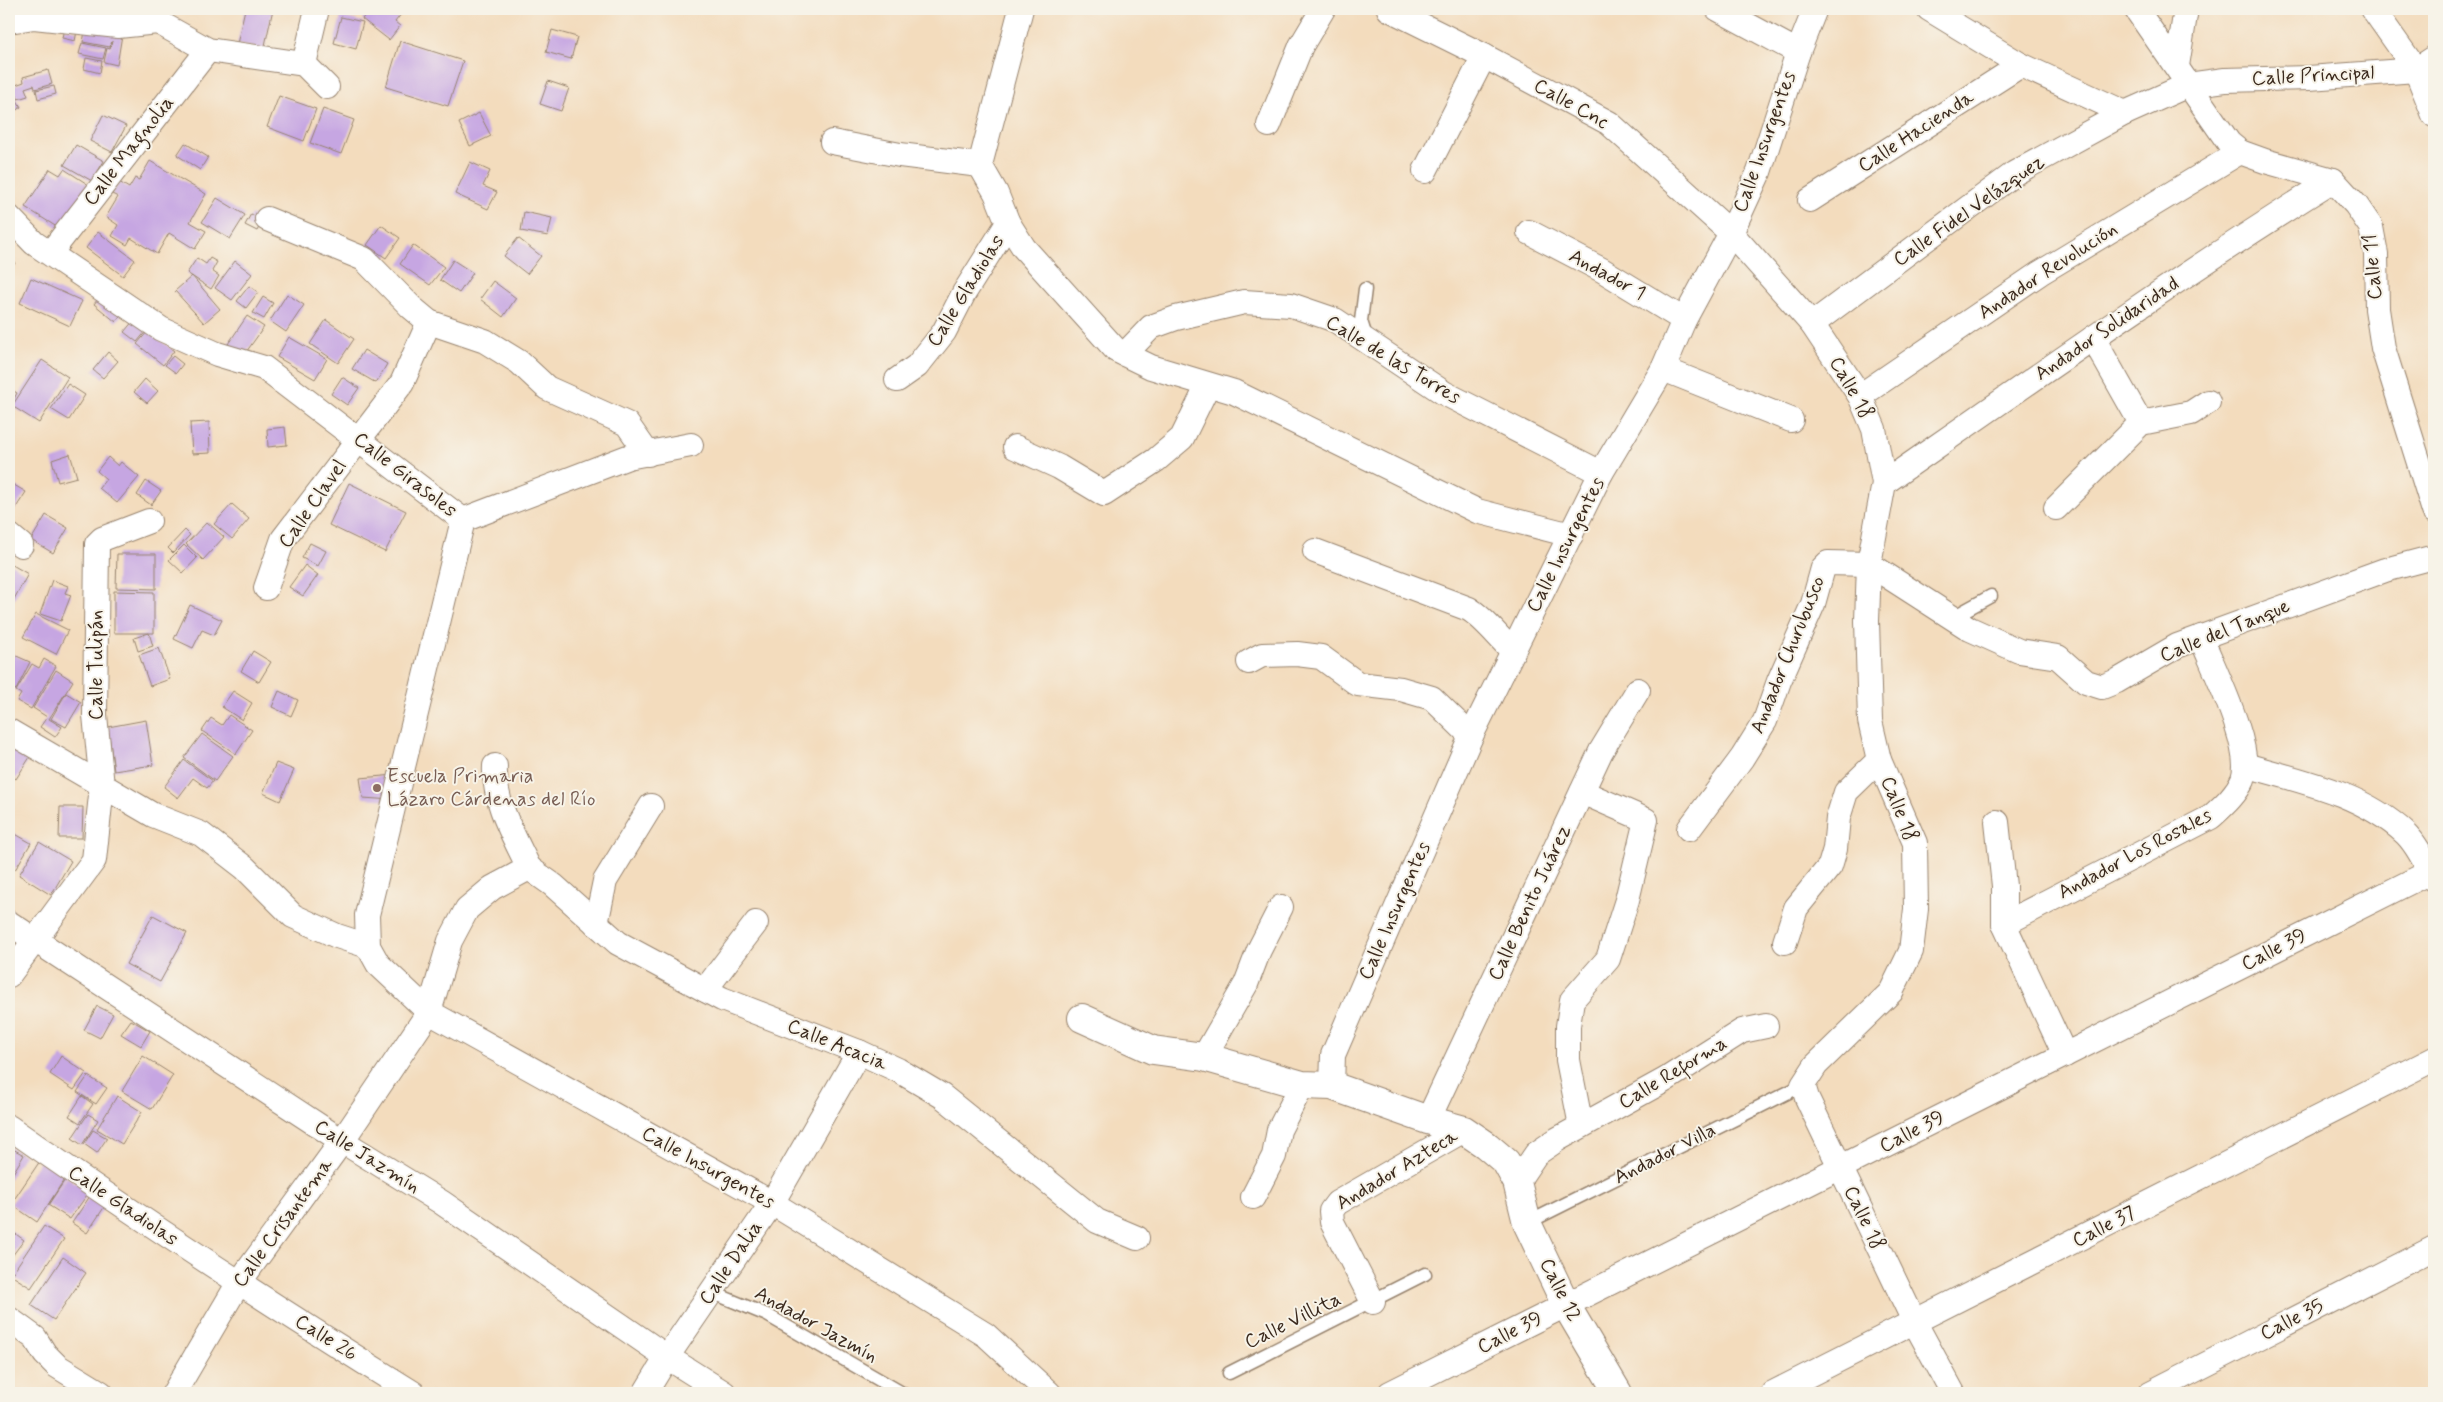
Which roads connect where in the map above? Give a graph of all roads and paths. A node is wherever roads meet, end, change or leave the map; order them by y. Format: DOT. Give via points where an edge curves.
graph roads {
  1 [pos="317,9"];
  2 [pos="1021,9"];
  3 [pos="1323,9"];
  4 [pos="1389,9"];
  5 [pos="1718,9"];
  6 [pos="1815,9"];
  7 [pos="1929,9"];
  8 [pos="2136,9"];
  9 [pos="2186,9"];
  10 [pos="2373,9"];
  11 [pos="159,15"];
  12 [pos="9,21"];
  13 [pos="208,50"];
  14 [pos="1798,52"];
  15 [pos="1484,56"];
  16 [pos="304,64"];
  17 [pos="2425,64"];
  18 [pos="2021,65"];
  19 [pos="2183,75"];
  20 [pos="327,87"];
  21 [pos="2125,113"];
  22 [pos="2434,116"];
  23 [pos="1269,125"];
  24 [pos="832,142"];
  25 [pos="2240,152"];
  26 [pos="980,165"];
  27 [pos="1425,170"];
  28 [pos="2332,180"];
  29 [pos="1810,200"];
  30 [pos="9,217"];
  31 [pos="267,219"];
  32 [pos="1008,223"];
  33 [pos="1529,232"];
  34 [pos="1731,233"];
  35 [pos="51,252"];
  36 [pos="1365,289"];
  37 [pos="1684,320"];
  38 [pos="429,322"];
  39 [pos="1812,324"];
  40 [pos="2093,338"];
  41 [pos="1368,342"];
  42 [pos="1125,354"];
  43 [pos="1663,369"];
  44 [pos="897,380"];
  45 [pos="1208,385"];
  46 [pos="1860,396"];
  47 [pos="2208,402"];
  48 [pos="1791,420"];
  49 [pos="2141,423"];
  50 [pos="359,439"];
  51 [pos="691,445"];
  52 [pos="1015,447"];
  53 [pos="648,454"];
  54 [pos="1601,473"];
  55 [pos="1884,483"];
  56 [pos="2056,508"];
  57 [pos="2434,511"];
  58 [pos="463,520"];
  59 [pos="149,521"];
  60 [pos="1571,535"];
  61 [pos="1315,551"];
  62 [pos="2434,557"];
  63 [pos="1869,564"];
  64 [pos="266,588"];
  65 [pos="1991,596"];
  66 [pos="1951,618"];
  67 [pos="2201,637"];
  68 [pos="1513,651"];
  69 [pos="1249,662"];
  70 [pos="1638,690"];
  71 [pos="9,732"];
  72 [pos="1471,736"];
  73 [pos="1879,760"];
  74 [pos="2245,765"];
  75 [pos="495,766"];
  76 [pos="102,786"];
  77 [pos="1582,792"];
  78 [pos="651,806"];
  79 [pos="1997,822"];
  80 [pos="1689,829"];
  81 [pos="529,868"];
  82 [pos="2433,874"];
  83 [pos="1281,907"];
  84 [pos="756,922"];
  85 [pos="9,923"];
  86 [pos="596,924"];
  87 [pos="2004,924"];
  88 [pos="35,939"];
  89 [pos="1785,942"];
  90 [pos="368,946"];
  91 [pos="9,975"];
  92 [pos="705,990"];
  93 [pos="429,1012"];
  94 [pos="1082,1018"];
  95 [pos="1766,1026"];
  96 [pos="859,1052"];
  97 [pos="2065,1055"];
  98 [pos="1204,1057"];
  99 [pos="2434,1060"];
  100 [pos="1302,1085"];
  101 [pos="1803,1085"];
  102 [pos="1332,1086"];
  103 [pos="1428,1120"];
  104 [pos="1582,1126"];
  105 [pos="9,1127"];
  106 [pos="1464,1130"];
  107 [pos="342,1141"];
  108 [pos="1840,1168"];
  109 [pos="1517,1182"];
  110 [pos="1254,1197"];
  111 [pos="772,1203"];
  112 [pos="1527,1223"];
  113 [pos="1136,1238"];
  114 [pos="2434,1248"];
  115 [pos="1425,1274"];
  116 [pos="238,1284"];
  117 [pos="711,1292"];
  118 [pos="1373,1302"];
  119 [pos="1566,1305"];
  120 [pos="9,1319"];
  121 [pos="1914,1323"];
  122 [pos="667,1357"];
  123 [pos="1229,1374"];
  124 [pos="101,1393"];
  125 [pos="174,1393"];
  126 [pos="413,1393"];
  127 [pos="645,1393"];
  128 [pos="724,1393"];
  129 [pos="902,1393"];
  130 [pos="1049,1393"];
  131 [pos="1390,1393"];
  132 [pos="1618,1393"];
  133 [pos="1773,1393"];
  134 [pos="1953,1393"];
  135 [pos="2150,1393"];
  1 -- 16 [label="street"];
  2 -- 26 [label="street"];
  3 -- 23 [label="street" via="1301,46"];
  4 -- 15 [label="street, Calle Cnc"];
  5 -- 14 [label="street"];
  6 -- 14 [label="street, Calle Insurgentes"];
  7 -- 18 [label="street"];
  8 -- 19 [label="street, Calle 11"];
  9 -- 19 [label="street"];
  10 -- 17 [label="street"];
  11 -- 12 [label="street" via="118,26 34,16"];
  11 -- 13 [label="street"];
  13 -- 16 [label="street"];
  13 -- 35 [label="street, Calle Magnolia"];
  14 -- 34 [label="street, Calle Insurgentes" via="1759,172"];
  15 -- 27 [label="street"];
  15 -- 34 [label="street, Calle Cnc" via="1609,123"];
  16 -- 20 [label="street"];
  17 -- 19 [label="street, Calle Principal" via="2309,78 2225,80"];
  17 -- 22 [label="street"];
  18 -- 21 [label="street"];
  18 -- 29 [label="street, Calle Hacienda"];
  19 -- 21 [label="street, Calle Fidel Velázquez"];
  19 -- 25 [label="street, Calle 11" via="2230,144"];
  21 -- 39 [label="street, Calle Fidel Velázquez" via="2015,173"];
  24 -- 26 [label="street"];
  25 -- 28 [label="street, Calle 11"];
  25 -- 46 [label="street, Andador Revolución" via="2040,273"];
  26 -- 32 [label="street, Calle Gladiolas"];
  28 -- 40 [label="street, Andador Solidaridad"];
  28 -- 57 [label="street, Calle 11" via="2356,205 2371,228 2383,348"];
  30 -- 35 [label="street" via="34,243"];
  31 -- 38 [label="street" via="364,259"];
  32 -- 42 [label="street" via="1024,248 1059,288 1116,350"];
  32 -- 44 [label="street, Calle Gladiolas" via="944,332 917,366"];
  33 -- 37 [label="street, Andador 1" via="1602,270"];
  34 -- 37 [label="street, Calle Insurgentes"];
  34 -- 39 [label="street, Calle 18"];
  35 -- 50 [label="street, Calle Girasoles" via="161,329 216,354 264,368"];
  36 -- 41 [label="lane" via="1361,321"];
  37 -- 43 [label="street, Calle Insurgentes"];
  38 -- 50 [label="street, Calle Clavel" via="402,383"];
  38 -- 53 [label="street" via="485,341 519,362 547,388 627,424"];
  39 -- 46 [label="street, Calle 18"];
  40 -- 49 [label="street"];
  40 -- 55 [label="street, Andador Solidaridad"];
  41 -- 42 [label="street, Calle de las Torres" via="1336,320 1291,305 1244,302 1151,327"];
  41 -- 54 [label="street, Calle de las Torres" via="1444,393"];
  42 -- 45 [label="street" via="1151,367"];
  43 -- 48 [label="street"];
  43 -- 54 [label="street, Calle Insurgentes"];
  45 -- 52 [label="street" via="1182,438 1156,460 1104,494 1059,467"];
  45 -- 60 [label="street" via="1234,392 1477,511"];
  46 -- 55 [label="street, Calle 18" via="1874,429"];
  47 -- 49 [label="street" via="2191,413"];
  49 -- 56 [label="street"];
  50 -- 58 [label="street, Calle Girasoles"];
  50 -- 64 [label="street, Calle Clavel" via="283,539"];
  51 -- 53 [label="street"];
  53 -- 58 [label="street" via="628,457"];
  54 -- 60 [label="street, Calle Insurgentes"];
  55 -- 63 [label="street, Calle 18"];
  58 -- 90 [label="street, Calle Girasoles" via="367,915"];
  59 -- 76 [label="street, Calle Tulipán" via="102,539 97,544 95,715"];
  60 -- 68 [label="street, Calle Insurgentes"];
  61 -- 68 [label="street" via="1469,609 1478,614"];
  62 -- 67 [label="street, Calle del Tanque" via="2385,570"];
  63 -- 66 [label="street, Calle del Tanque"];
  63 -- 73 [label="street, Calle 18" via="1870,721"];
  63 -- 80 [label="street, Andador Churubusco" via="1834,561 1823,568 1813,604 1765,722"];
  65 -- 66 [label="lane"];
  66 -- 67 [label="street, Calle del Tanque" via="2019,651 2058,657 2086,682 2102,687"];
  67 -- 74 [label="street" via="2242,740"];
  68 -- 72 [label="street, Calle Insurgentes"];
  69 -- 72 [label="street" via="1262,655 1321,657 1358,684 1401,689 1432,698"];
  70 -- 77 [label="street, Calle Benito Juárez" via="1601,751"];
  71 -- 76 [label="street"];
  72 -- 102 [label="street, Calle Insurgentes" via="1333,1056"];
  73 -- 89 [label="street" via="1846,792 1830,866 1796,908"];
  73 -- 101 [label="street, Calle 18" via="1915,843 1916,909 1911,950 1891,992 1816,1065"];
  74 -- 82 [label="street" via="2323,788 2366,805 2407,835"];
  74 -- 87 [label="street, Andador Los Rosales" via="2243,778 2234,795 2211,817"];
  75 -- 81 [label="street" via="494,784 500,803"];
  76 -- 88 [label="street" via="94,860"];
  76 -- 90 [label="street" via="153,815 201,834 245,868 293,916"];
  77 -- 103 [label="street, Calle Benito Juárez"];
  77 -- 104 [label="street" via="1646,820 1627,900 1608,959 1572,1000 1568,1060"];
  78 -- 86 [label="street" via="605,881"];
  79 -- 87 [label="street" via="2004,886"];
  81 -- 86 [label="street, Calle Acacia"];
  81 -- 93 [label="street, Calle Crisantema" via="492,888 467,910 450,940"];
  82 -- 97 [label="street, Calle 39"];
  83 -- 98 [label="street" via="1246,984"];
  84 -- 92 [label="street"];
  85 -- 88 [label="street, Calle Jazmín"];
  86 -- 92 [label="street, Calle Acacia" via="618,944"];
  87 -- 97 [label="street"];
  88 -- 91 [label="street"];
  88 -- 107 [label="street, Calle Jazmín"];
  90 -- 93 [label="street, Calle Insurgentes" via="378,964"];
  92 -- 96 [label="street, Calle Acacia"];
  93 -- 107 [label="street, Calle Crisantema"];
  93 -- 111 [label="street, Calle Insurgentes"];
  94 -- 98 [label="street" via="1153,1050"];
  95 -- 104 [label="street, Calle Reforma" via="1742,1031 1665,1080"];
  96 -- 111 [label="street, Calle Dalia"];
  96 -- 113 [label="street, Calle Acacia" via="942,1096 1098,1221"];
  97 -- 108 [label="street, Calle 39"];
  98 -- 100 [label="street"];
  99 -- 121 [label="street, Calle 37"];
  100 -- 102 [label="street"];
  100 -- 110 [label="street" via="1279,1130 1274,1156"];
  101 -- 108 [label="street, Calle 18"];
  101 -- 112 [label="lane, Andador Villa"];
  102 -- 103 [label="street"];
  103 -- 106 [label="street"];
  104 -- 109 [label="street, Calle Reforma" via="1536,1154"];
  105 -- 116 [label="street, Calle Gladiolas"];
  106 -- 109 [label="street, Calle 12" via="1506,1162"];
  106 -- 118 [label="street, Andador Azteca" via="1336,1203 1331,1211 1332,1222"];
  107 -- 116 [label="street, Calle Crisantema"];
  107 -- 122 [label="street, Calle Jazmín" via="441,1202"];
  108 -- 119 [label="street, Calle 39"];
  108 -- 121 [label="street, Calle 18"];
  109 -- 112 [label="street, Calle 12"];
  111 -- 117 [label="street, Calle Dalia"];
  111 -- 130 [label="street, Calle Insurgentes" via="986,1335"];
  112 -- 119 [label="street, Calle 12"];
  114 -- 135 [label="street, Calle 35"];
  115 -- 118 [label="lane, Calle Villita"];
  116 -- 125 [label="street, Calle Crisantema"];
  116 -- 126 [label="street, Calle 26"];
  117 -- 122 [label="street, Calle Dalia"];
  117 -- 129 [label="lane, Andador Jazmín" via="767,1315"];
  118 -- 123 [label="lane, Calle Villita"];
  119 -- 131 [label="street, Calle 39"];
  119 -- 132 [label="street, Calle 12"];
  120 -- 124 [label="street" via="35,1338 57,1366"];
  121 -- 133 [label="street, Calle 37"];
  121 -- 134 [label="street, Calle 18"];
  122 -- 127 [label="street, Calle Dalia"];
  122 -- 128 [label="street, Calle Jazmín"];
}
